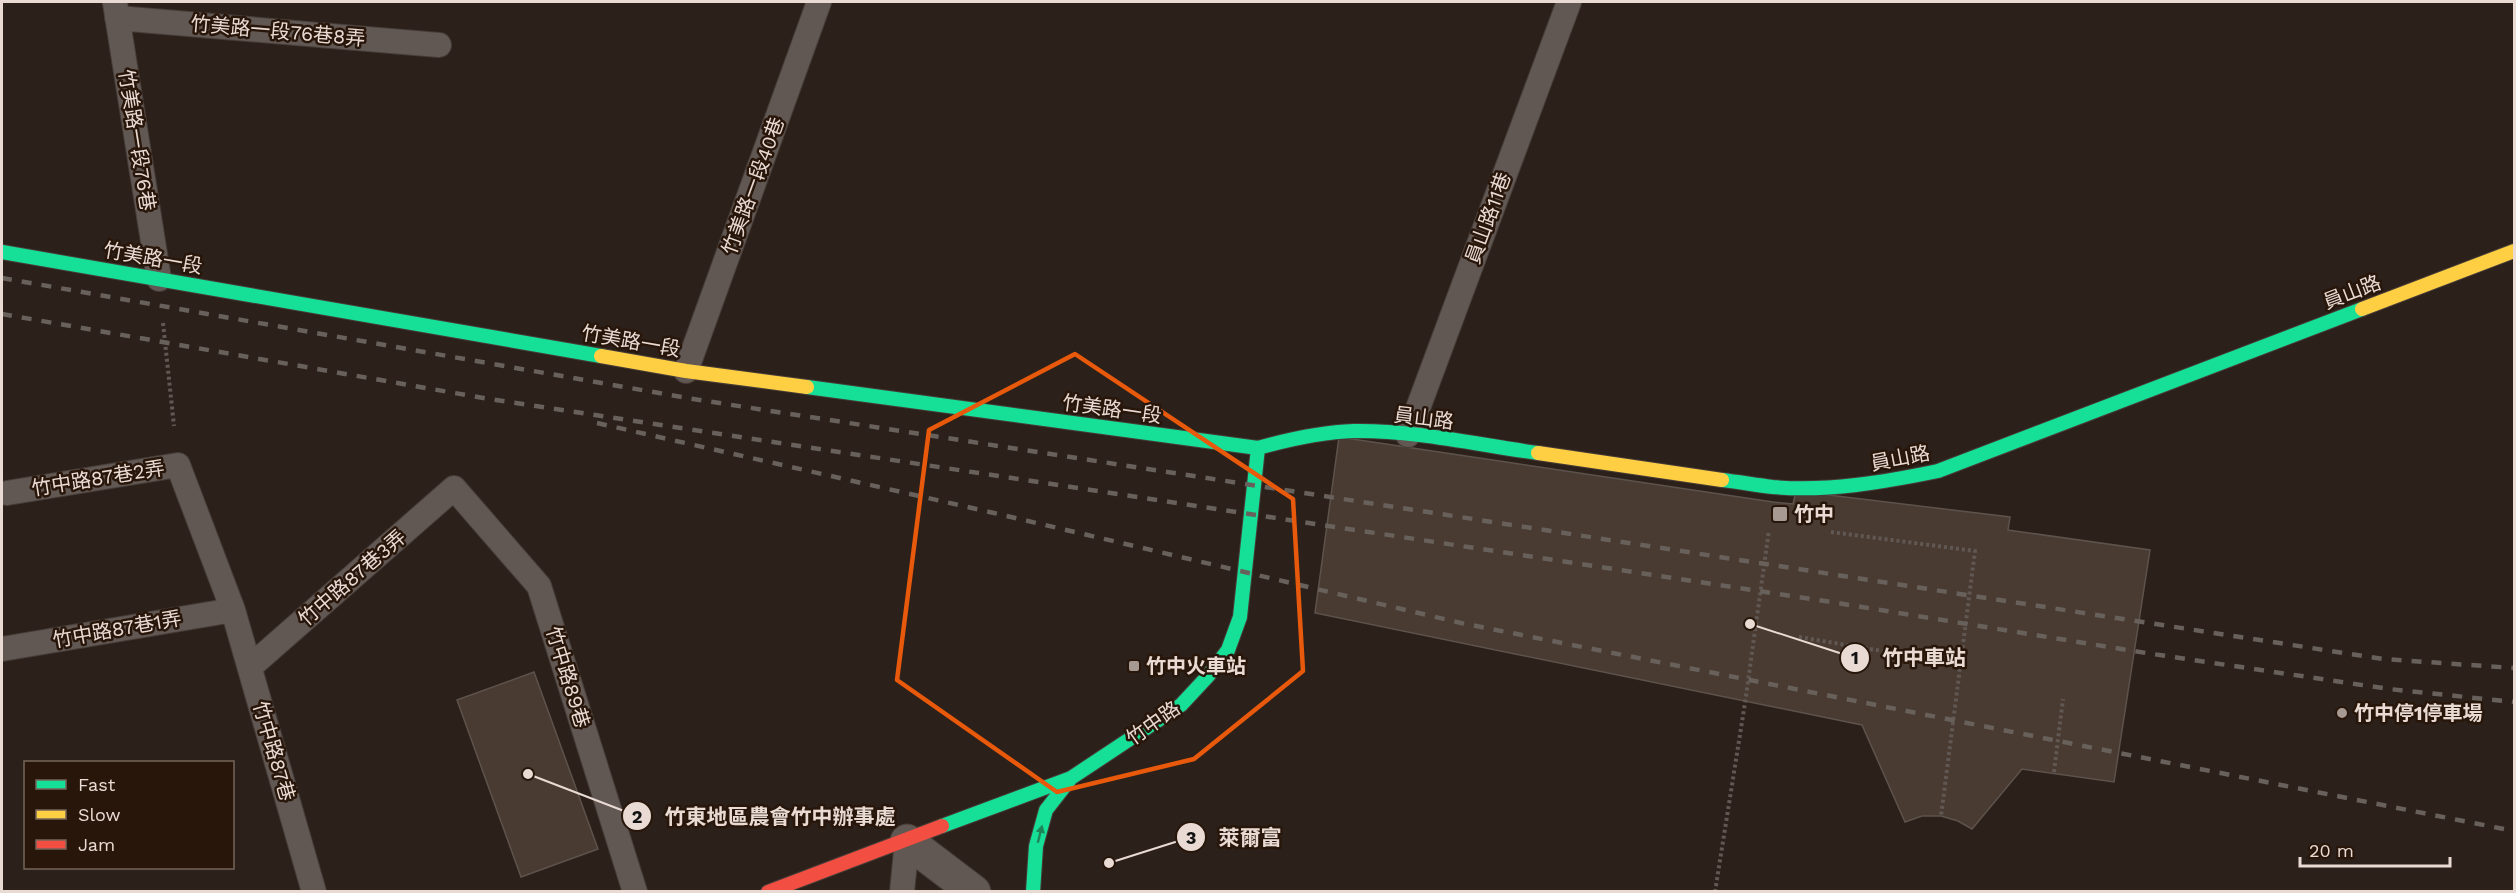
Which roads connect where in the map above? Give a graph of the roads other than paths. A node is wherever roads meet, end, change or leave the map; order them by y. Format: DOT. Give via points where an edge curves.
graph roads {
  1 [pos="819,2"];
  2 [pos="1569,2"];
  3 [pos="116,10"];
  4 [pos="439,45"];
  5 [pos="2514,251"];
  6 [pos="2,252"];
  7 [pos="159,279"];
  8 [pos="686,371"];
  9 [pos="1408,435"];
  10 [pos="1258,448"];
  11 [pos="454,488"];
  12 [pos="7,493"];
  13 [pos="233,610"];
  14 [pos="2,649"];
  15 [pos="250,667"];
  16 [pos="1071,778"];
  17 [pos="908,841"];
  18 [pos="314,891"];
  19 [pos="635,891"];
  20 [pos="768,891"];
  21 [pos="902,891"];
  22 [pos="974,891"];
  23 [pos="1033,891"];
  1 -- 8 [label="lane, 竹美路一段40巷"];
  2 -- 9 [label="lane, 員山路11巷"];
  3 -- 4 [label="lane, 竹美路一段76巷8弄"];
  3 -- 7 [label="lane, 竹美路一段76巷"];
  5 -- 9 [label="street, 員山路" via="1938,471 1859,485 1774,487"];
  6 -- 7 [label="street, 竹美路一段"];
  7 -- 8 [label="street, 竹美路一段"];
  8 -- 10 [label="street, 竹美路一段"];
  9 -- 10 [label="street, 員山路" via="1354,430 1302,436"];
  10 -- 16 [label="street, 竹中路" via="1240,618 1228,650 1180,705"];
  11 -- 15 [label="lane, 竹中路87巷3弄"];
  11 -- 19 [label="lane, 竹中路89巷" via="539,586"];
  12 -- 13 [label="lane, 竹中路87巷2弄" via="178,465"];
  13 -- 14 [label="lane, 竹中路87巷1弄"];
  13 -- 15 [label="lane, 竹中路87巷"];
  15 -- 18 [label="lane, 竹中路87巷"];
  16 -- 17 [label="street, 竹中路"];
  23 -- 16 [label="street, one-way" via="1036,846 1046,810"];
  17 -- 20 [label="street, 竹中路"];
  17 -- 21 [label="lane"];
  17 -- 22 [label="street"];
}
